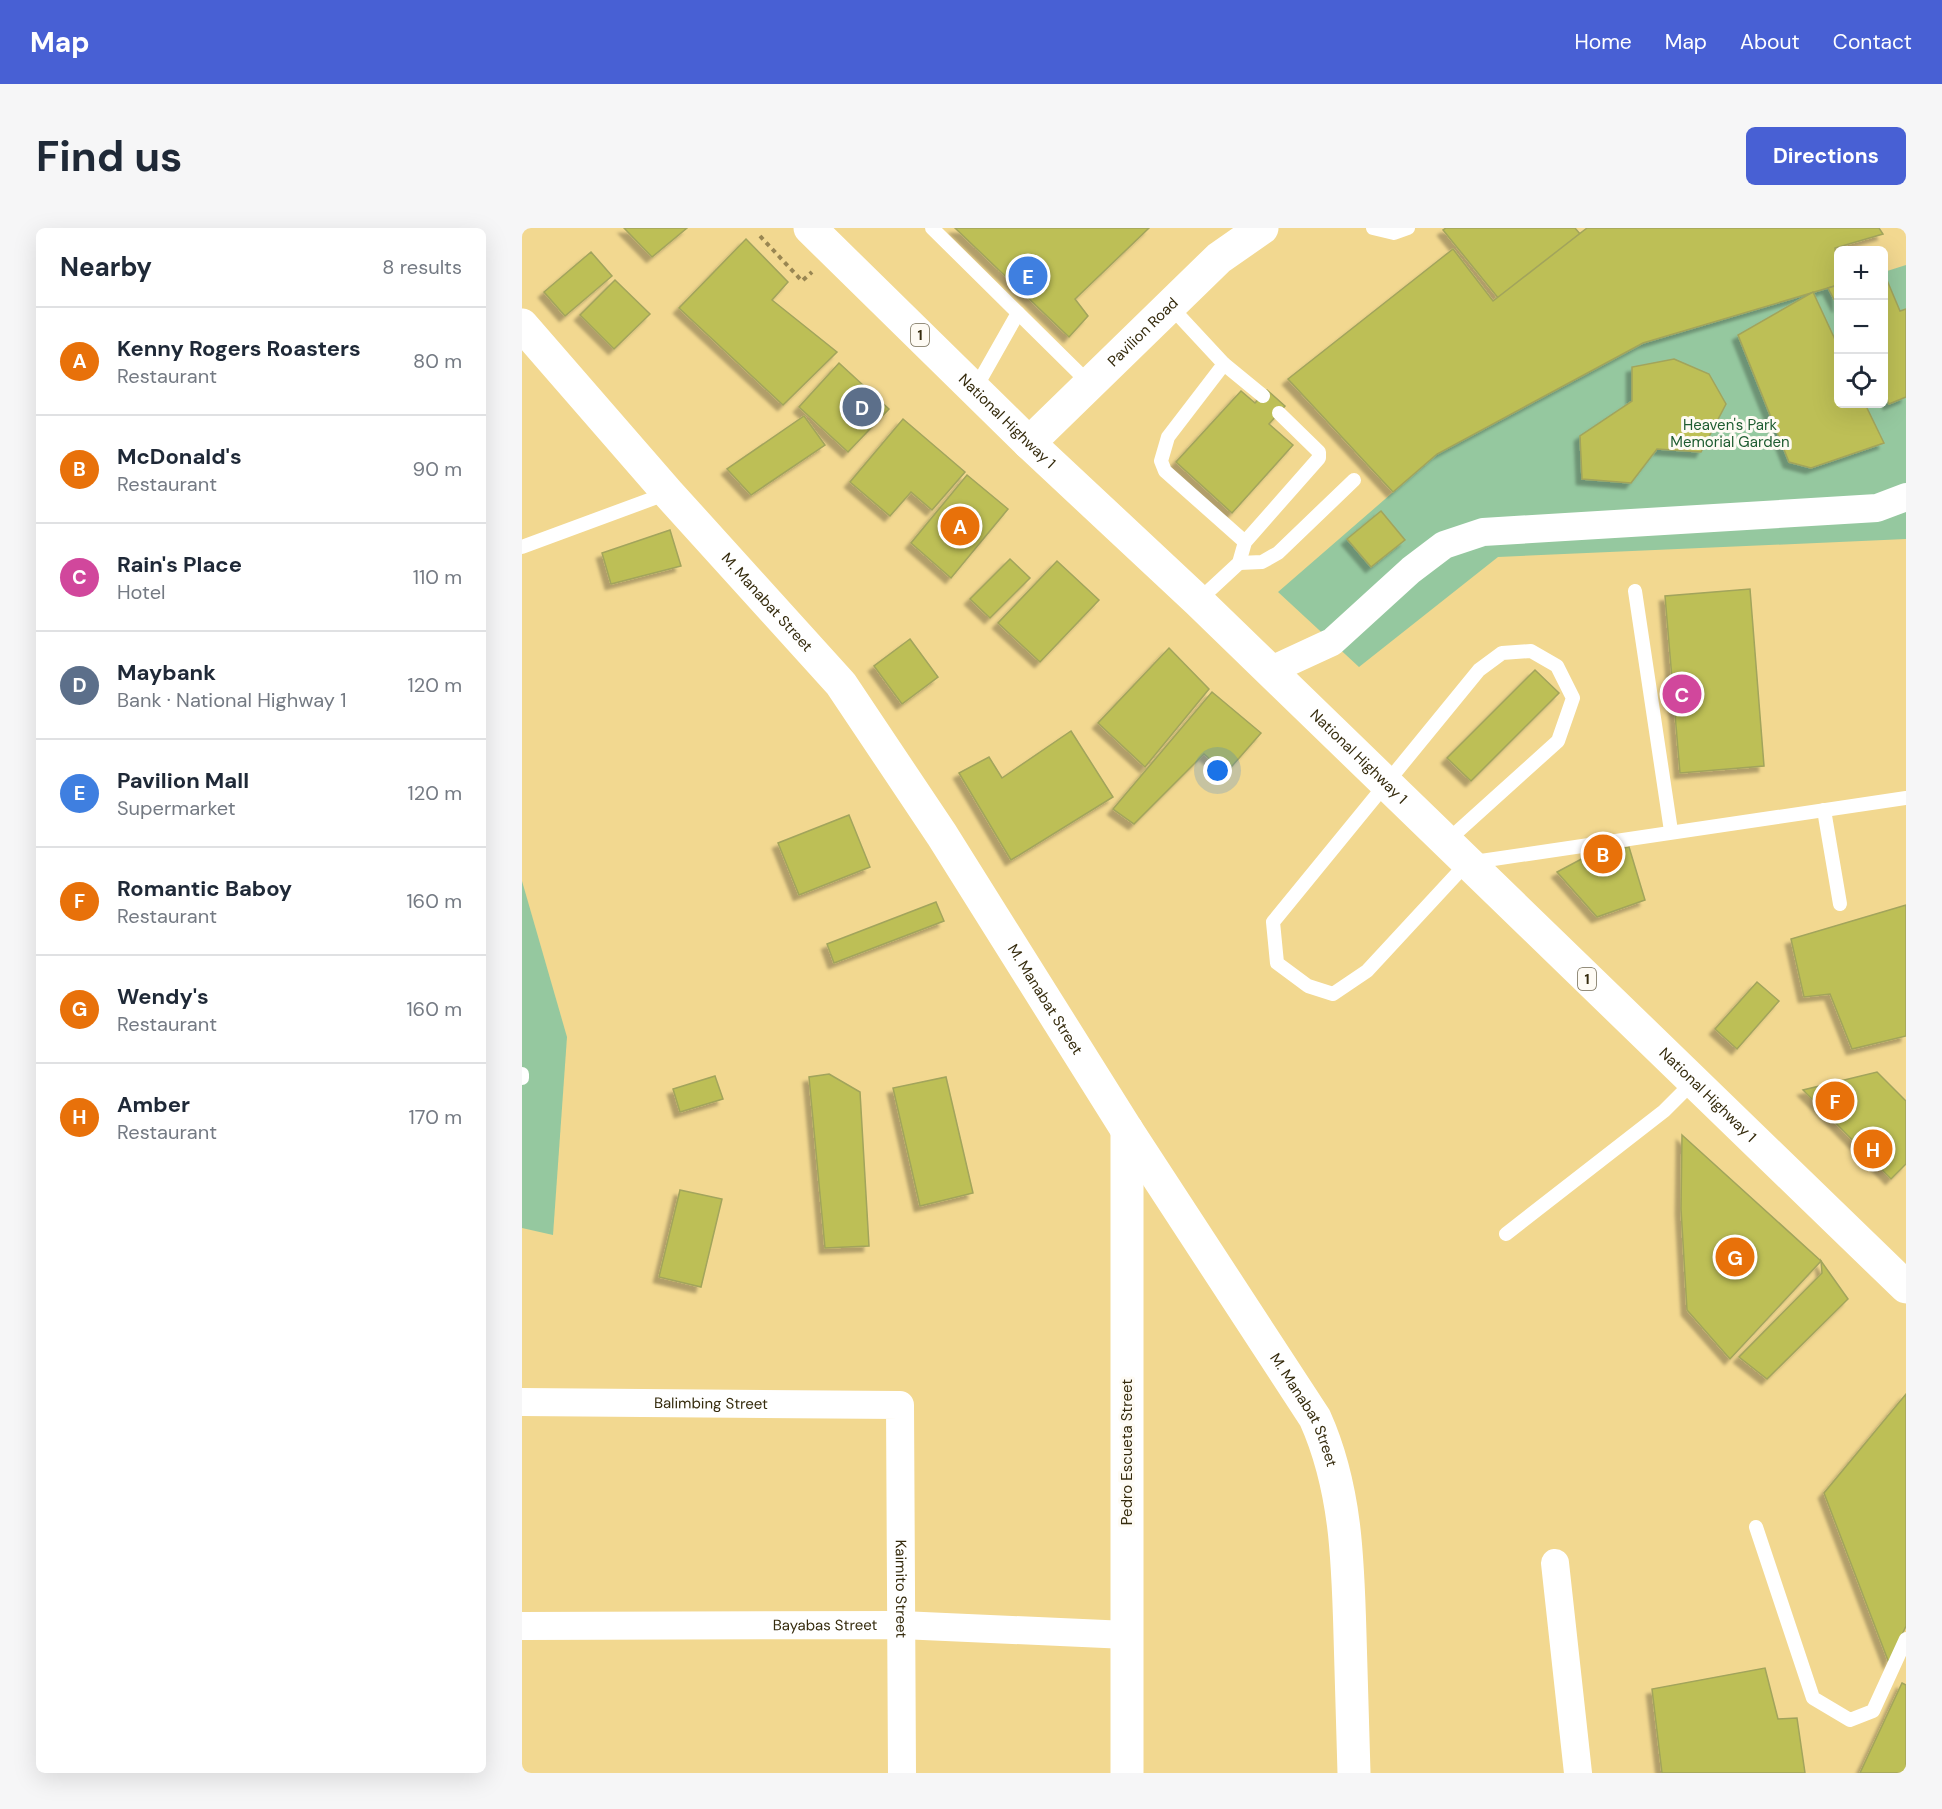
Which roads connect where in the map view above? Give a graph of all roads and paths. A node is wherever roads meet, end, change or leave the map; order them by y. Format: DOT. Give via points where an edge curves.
graph roads {
  1 [pos="810,228"];
  2 [pos="932,228"];
  3 [pos="1262,228"];
  4 [pos="1373,228"];
  5 [pos="1408,228"];
  6 [pos="760,236"];
  7 [pos="802,281"];
  8 [pos="1171,307"];
  9 [pos="1018,313"];
  10 [pos="522,325"];
  11 [pos="1224,364"];
  12 [pos="1090,384"];
  13 [pos="975,389"];
  14 [pos="1263,396"];
  15 [pos="1279,413"];
  16 [pos="1029,443"];
  17 [pos="1354,480"];
  18 [pos="668,493"];
  19 [pos="1906,497"];
  20 [pos="1245,542"];
  21 [pos="522,547"];
  22 [pos="1239,563"];
  23 [pos="1635,591"];
  24 [pos="1198,601"];
  25 [pos="1269,671"];
  26 [pos="1385,783"];
  27 [pos="1906,798"];
  28 [pos="1824,810"];
  29 [pos="1671,831"];
  30 [pos="1456,853"];
  31 [pos="1840,904"];
  32 [pos="1693,1082"];
  33 [pos="1127,1130"];
  34 [pos="1506,1234"];
  35 [pos="1906,1287"];
  36 [pos="522,1402"];
  37 [pos="900,1405"];
  38 [pos="1756,1527"];
  39 [pos="1555,1563"];
  40 [pos="901,1625"];
  41 [pos="522,1626"];
  42 [pos="1127,1635"];
  43 [pos="1906,1639"];
  44 [pos="902,1773"];
  45 [pos="1127,1773"];
  46 [pos="1354,1773"];
  47 [pos="1578,1773"];
  1 -- 13 [label="main road, National Highway 1 / 1"];
  2 -- 9 [label="lane"];
  3 -- 8 [label="main road, Pavilion Road" via="1219,258"];
  4 -- 5 [label="lane" via="1394,233"];
  6 -- 7 [label="path"];
  8 -- 11 [label="lane"];
  8 -- 12 [label="main road, Pavilion Road"];
  9 -- 12 [label="lane"];
  9 -- 13 [label="lane"];
  10 -- 18 [label="main road, M. Manabat Street"];
  11 -- 14 [label="lane"];
  11 -- 20 [label="lane" via="1168,437 1161,461 1165,471"];
  12 -- 16 [label="main road, Pavilion Road"];
  13 -- 16 [label="main road, National Highway 1 / 1"];
  15 -- 20 [label="lane" via="1318,452 1319,458"];
  16 -- 24 [label="main road, National Highway 1 / 1"];
  17 -- 22 [label="lane" via="1278,553 1262,562"];
  18 -- 21 [label="lane"];
  18 -- 33 [label="main road, M. Manabat Street" via="840,684 942,835"];
  19 -- 25 [label="street" via="1877,508 1483,532 1444,545 1332,642"];
  20 -- 22 [label="lane"];
  22 -- 24 [label="lane"];
  23 -- 29 [label="lane"];
  24 -- 25 [label="main road, National Highway 1 / 1"];
  25 -- 26 [label="main road, National Highway 1 / 1"];
  26 -- 30 [label="main road, National Highway 1 / 1"];
  26 -- 30 [label="lane" via="1479,670 1502,653 1531,651 1557,666 1573,698 1558,741"];
  26 -- 30 [label="lane" via="1273,922 1277,963 1308,986 1333,994 1367,971"];
  27 -- 28 [label="lane"];
  28 -- 29 [label="lane"];
  28 -- 31 [label="lane"];
  29 -- 30 [label="lane"];
  30 -- 32 [label="main road, National Highway 1 / 1"];
  32 -- 34 [label="lane" via="1664,1111"];
  32 -- 35 [label="main road, National Highway 1 / 1"];
  33 -- 42 [label="main road, Pedro Escueta Street"];
  33 -- 46 [label="main road, M. Manabat Street" via="1315,1418 1327,1445 1344,1512"];
  36 -- 37 [label="street, Balimbing Street"];
  37 -- 40 [label="street, Kaimito Street"];
  38 -- 43 [label="lane" via="1813,1698 1850,1720 1873,1711"];
  39 -- 47 [label="street"];
  40 -- 41 [label="street, Bayabas Street"];
  40 -- 42 [label="street, Bayabas Street"];
  40 -- 44 [label="street, Kaimito Street"];
  42 -- 45 [label="main road, Pedro Escueta Street"];
}
